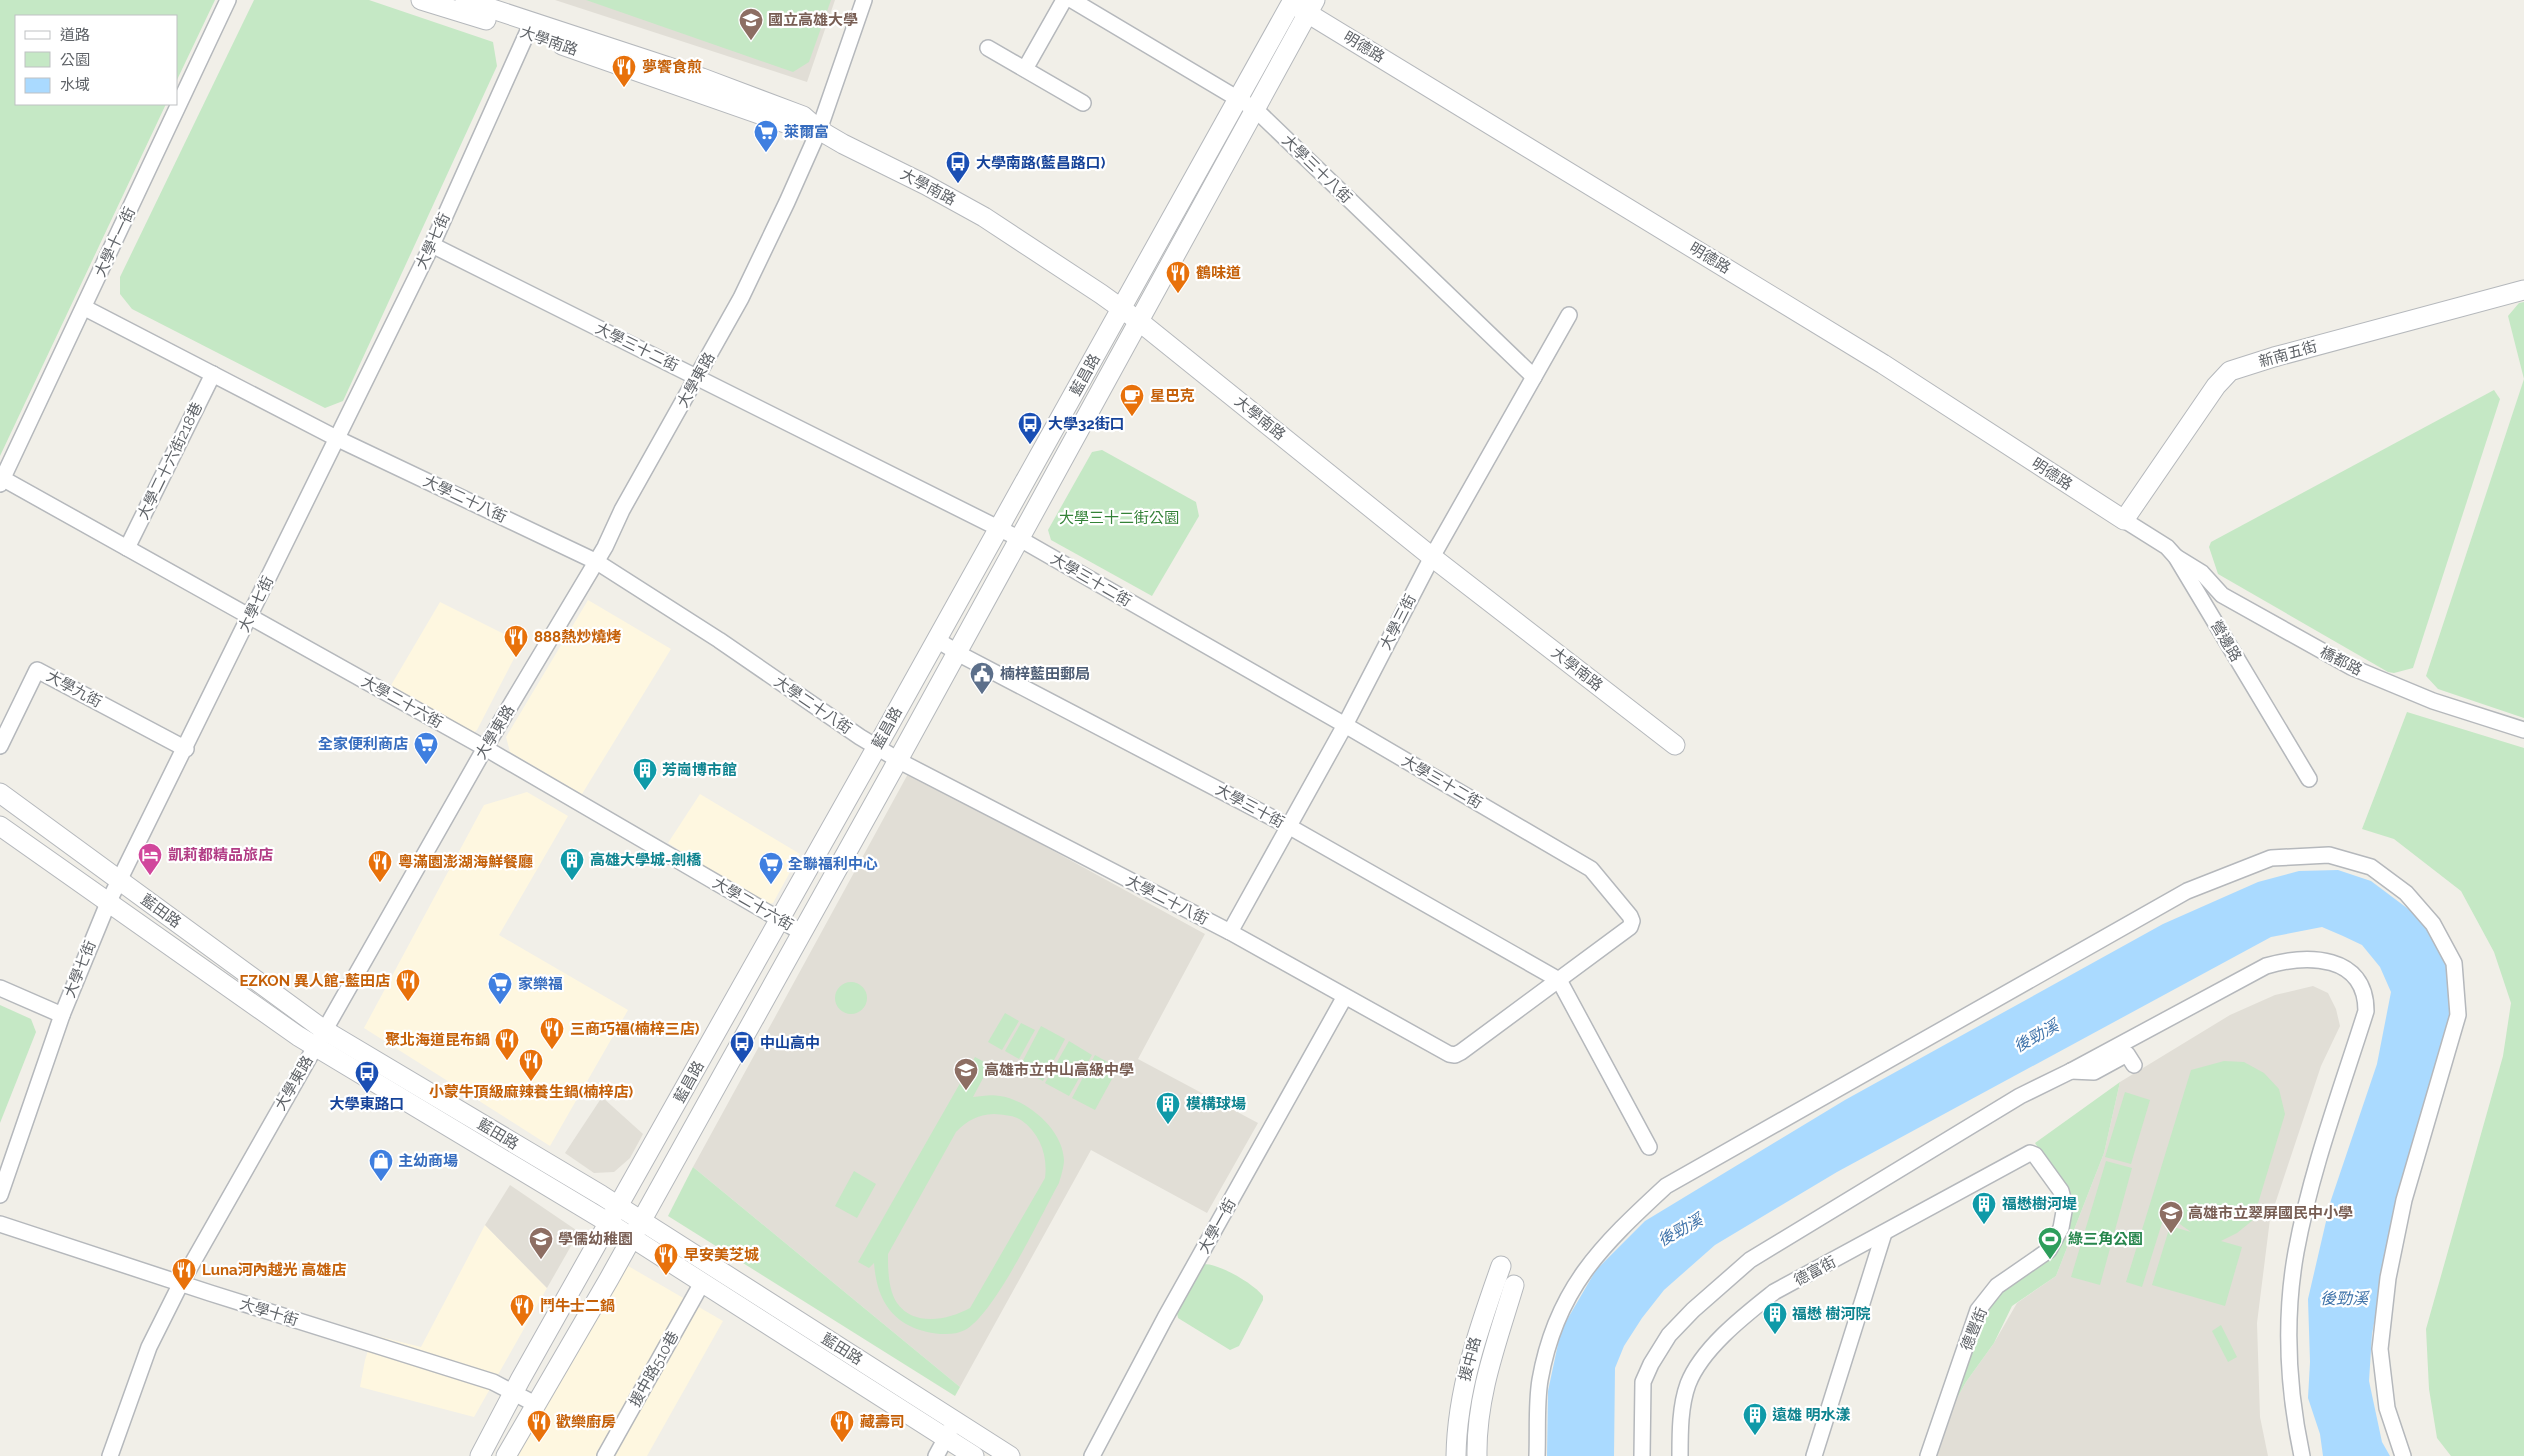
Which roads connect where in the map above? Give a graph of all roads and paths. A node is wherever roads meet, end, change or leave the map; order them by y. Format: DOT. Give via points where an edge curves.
graph roads {
  1 [pos="228,0"];
  2 [pos="421,0"];
  3 [pos="465,0"];
  4 [pos="864,0"];
  5 [pos="1064,0"];
  6 [pos="1072,0"];
  7 [pos="1292,2"];
  8 [pos="1312,6"];
  9 [pos="529,28"];
  10 [pos="988,48"];
  11 [pos="1025,70"];
  12 [pos="1238,98"];
  13 [pos="1083,103"];
  14 [pos="1255,110"];
  15 [pos="819,130"];
  16 [pos="432,245"];
  17 [pos="2524,290"];
  18 [pos="85,308"];
  19 [pos="1121,309"];
  20 [pos="1569,315"];
  21 [pos="1140,322"];
  22 [pos="213,374"];
  23 [pos="698,377"];
  24 [pos="1534,377"];
  25 [pos="338,439"];
  26 [pos="1,480"];
  27 [pos="2124,520"];
  28 [pos="999,528"];
  29 [pos="1020,539"];
  30 [pos="127,548"];
  31 [pos="1432,557"];
  32 [pos="2176,558"];
  33 [pos="597,562"];
  34 [pos="249,617"];
  35 [pos="937,640"];
  36 [pos="957,652"];
  37 [pos="1345,725"];
  38 [pos="2524,730"];
  39 [pos="1675,745"];
  40 [pos="0,746"];
  41 [pos="877,747"];
  42 [pos="485,748"];
  43 [pos="186,749"];
  44 [pos="898,760"];
  45 [pos="2309,780"];
  46 [pos="0,793"];
  47 [pos="0,826"];
  48 [pos="1290,826"];
  49 [pos="120,881"];
  50 [pos="108,903"];
  51 [pos="780,919"];
  52 [pos="801,932"];
  53 [pos="1230,932"];
  54 [pos="1559,980"];
  55 [pos="0,988"];
  56 [pos="1344,998"];
  57 [pos="62,1015"];
  58 [pos="324,1030"];
  59 [pos="315,1046"];
  60 [pos="2134,1065"];
  61 [pos="2071,1071"];
  62 [pos="1649,1147"];
  63 [pos="2030,1153"];
  64 [pos="0,1195"];
  65 [pos="614,1215"];
  66 [pos="641,1221"];
  67 [pos="0,1224"];
  68 [pos="1884,1233"];
  69 [pos="632,1237"];
  70 [pos="1500,1266"];
  71 [pos="181,1283"];
  72 [pos="702,1283"];
  73 [pos="1514,1285"];
  74 [pos="514,1392"];
  75 [pos="535,1404"];
  76 [pos="955,1421"];
  77 [pos="946,1438"];
  78 [pos="110,1456"];
  79 [pos="480,1456"];
  80 [pos="506,1456"];
  81 [pos="605,1456"];
  82 [pos="936,1456"];
  83 [pos="974,1456"];
  84 [pos="1010,1456"];
  85 [pos="1092,1456"];
  86 [pos="1456,1456"];
  87 [pos="1476,1456"];
  88 [pos="1537,1456"];
  89 [pos="1642,1456"];
  90 [pos="1680,1456"];
  91 [pos="1814,1456"];
  92 [pos="1928,1456"];
  93 [pos="2302,1456"];
  94 [pos="2403,1456"];
  1 -- 18 [label="street, 大學十一街"];
  2 -- 9 [label="street, 大學南路"];
  3 -- 9 [label="street, 大學南路"];
  4 -- 15 [label="street, 大學東路"];
  5 -- 11 [label="street"];
  6 -- 12 [label="street, 大學三十八街"];
  7 -- 8 [label="street, 明德路"];
  7 -- 12 [label="street, 藍昌路"];
  8 -- 14 [label="street, 藍昌路"];
  8 -- 27 [label="street, 明德路" via="1883,364"];
  9 -- 15 [label="street, 大學南路" via="720,84 803,116"];
  9 -- 16 [label="street, 大學七街"];
  10 -- 11 [label="street"];
  11 -- 13 [label="street"];
  12 -- 14 [label="street, 大學三十八街"];
  12 -- 19 [label="street, 藍昌路"];
  14 -- 21 [label="street, 藍昌路"];
  14 -- 24 [label="street, 大學三十八街"];
  15 -- 19 [label="street, 大學南路" via="984,217"];
  15 -- 23 [label="street, 大學東路" via="741,298"];
  16 -- 23 [label="street, 大學三十二街"];
  16 -- 25 [label="street, 大學七街"];
  17 -- 27 [label="street, 新南五街" via="2230,371 2216,386"];
  18 -- 22 [label="street, 大學二十八街"];
  18 -- 26 [label="street, 大學十一街"];
  19 -- 21 [label="street, 大學南路"];
  19 -- 28 [label="street, 藍昌路"];
  20 -- 24 [label="street, 大學三街"];
  21 -- 29 [label="street, 藍昌路"];
  21 -- 31 [label="street, 大學南路"];
  22 -- 25 [label="street, 大學二十八街"];
  22 -- 30 [label="street, 大學二十六街218巷"];
  23 -- 28 [label="street, 大學三十二街"];
  23 -- 33 [label="street, 大學東路" via="622,510"];
  24 -- 31 [label="street, 大學三街"];
  25 -- 33 [label="street, 大學二十八街"];
  25 -- 34 [label="street, 大學七街"];
  26 -- 30 [label="street, 大學二十六街"];
  27 -- 32 [label="street, 營邊路" via="2167,547"];
  28 -- 29 [label="street, 大學三十二街"];
  28 -- 35 [label="street, 藍昌路"];
  29 -- 36 [label="street, 藍昌路"];
  29 -- 37 [label="street, 大學三十二街"];
  30 -- 34 [label="street, 大學二十六街"];
  31 -- 37 [label="street, 大學三街"];
  31 -- 39 [label="street, 大學南路"];
  32 -- 38 [label="street, 橋都路" via="2202,573 2222,595 2351,667 2433,701"];
  32 -- 45 [label="street, 營邊路"];
  33 -- 41 [label="street, 大學二十八街"];
  33 -- 42 [label="street, 大學東路"];
  34 -- 42 [label="street, 大學二十六街"];
  34 -- 43 [label="street, 大學七街"];
  35 -- 36 [label="street, 大學三十街"];
  35 -- 41 [label="street, 藍昌路"];
  36 -- 44 [label="street, 藍昌路"];
  36 -- 48 [label="street, 大學三十街"];
  37 -- 48 [label="street, 大學三街"];
  37 -- 54 [label="street, 大學三十二街" via="1591,869 1632,921 1630,927"];
  40 -- 43 [label="street, 大學九街" via="37,670"];
  41 -- 44 [label="street, 大學二十八街"];
  41 -- 51 [label="street, 藍昌路"];
  42 -- 51 [label="street, 大學二十六街"];
  42 -- 58 [label="street, 大學東路"];
  43 -- 49 [label="street, 大學七街"];
  44 -- 52 [label="street, 藍昌路"];
  44 -- 53 [label="street, 大學二十八街"];
  46 -- 49 [label="street, 藍田路"];
  47 -- 50 [label="street, 藍田路"];
  48 -- 53 [label="street, 大學三街"];
  48 -- 54 [label="street, 大學三十街"];
  49 -- 50 [label="street, 大學七街"];
  49 -- 58 [label="street, 藍田路"];
  50 -- 57 [label="street, 大學七街"];
  50 -- 59 [label="street, 藍田路"];
  51 -- 52 [label="street, 大學二十六街"];
  51 -- 65 [label="street, 藍昌路"];
  52 -- 66 [label="street, 藍昌路"];
  53 -- 56 [label="street, 大學二十八街"];
  54 -- 56 [label="street, 大學二十八街" via="1455,1055"];
  54 -- 62 [label="street"];
  55 -- 57 [label="street"];
  56 -- 85 [label="street, 大學一街" via="1165,1318"];
  57 -- 64 [label="street, 大學七街"];
  58 -- 59 [label="street, 大學東路"];
  58 -- 65 [label="street, 藍田路"];
  59 -- 65 [label="street, 藍田路"];
  59 -- 71 [label="street, 大學東路"];
  60 -- 61 [label="street" via="2127,1054 2094,1072"];
  61 -- 89 [label="street" via="2020,1096 1750,1260 1693,1310 1669,1336 1644,1382"];
  61 -- 93 [label="street" via="2266,966 2322,960 2340,965 2358,981 2366,1000 2366,1011 2320,1159 2296,1251 2292,1281 2290,1368"];
  63 -- 68 [label="street, 德富街"];
  63 -- 92 [label="street, 德豐街" via="2035,1155 2061,1192 2064,1206 2061,1228 2049,1250 1996,1286 1978,1310"];
  65 -- 66 [label="street, 藍田路"];
  65 -- 69 [label="street, 藍田路"];
  65 -- 74 [label="street, 藍昌路"];
  66 -- 69 [label="street, 藍昌路"];
  66 -- 76 [label="street, 藍田路"];
  67 -- 71 [label="street, 大學十街"];
  68 -- 90 [label="street, 德富街" via="1774,1292 1737,1322 1702,1360 1688,1384"];
  68 -- 91 [label="street"];
  69 -- 72 [label="street, 藍田路"];
  69 -- 75 [label="street, 藍昌路"];
  70 -- 86 [label="street, 援中路" via="1462,1388"];
  71 -- 74 [label="street, 大學十街" via="494,1382"];
  71 -- 78 [label="street, 大學東路" via="150,1347"];
  72 -- 77 [label="street, 藍田路"];
  72 -- 81 [label="street, 援中路510巷"];
  73 -- 87 [label="street, 援中路" via="1480,1398"];
  74 -- 75 [label="street, 大學十街"];
  74 -- 79 [label="street, 藍昌路"];
  75 -- 80 [label="street, 藍昌路"];
  76 -- 77 [label="street"];
  76 -- 84 [label="street, 藍田路"];
  77 -- 82 [label="street"];
  77 -- 83 [label="street, 藍田路"];
  88 -- 94 [label="street" via="1540,1381 1554,1324 1585,1269 1620,1229 1666,1186 2187,891 2271,858 2330,855 2371,867 2406,893 2433,924 2454,963 2458,1015 2404,1200 2388,1278 2380,1350 2387,1408"];
}
